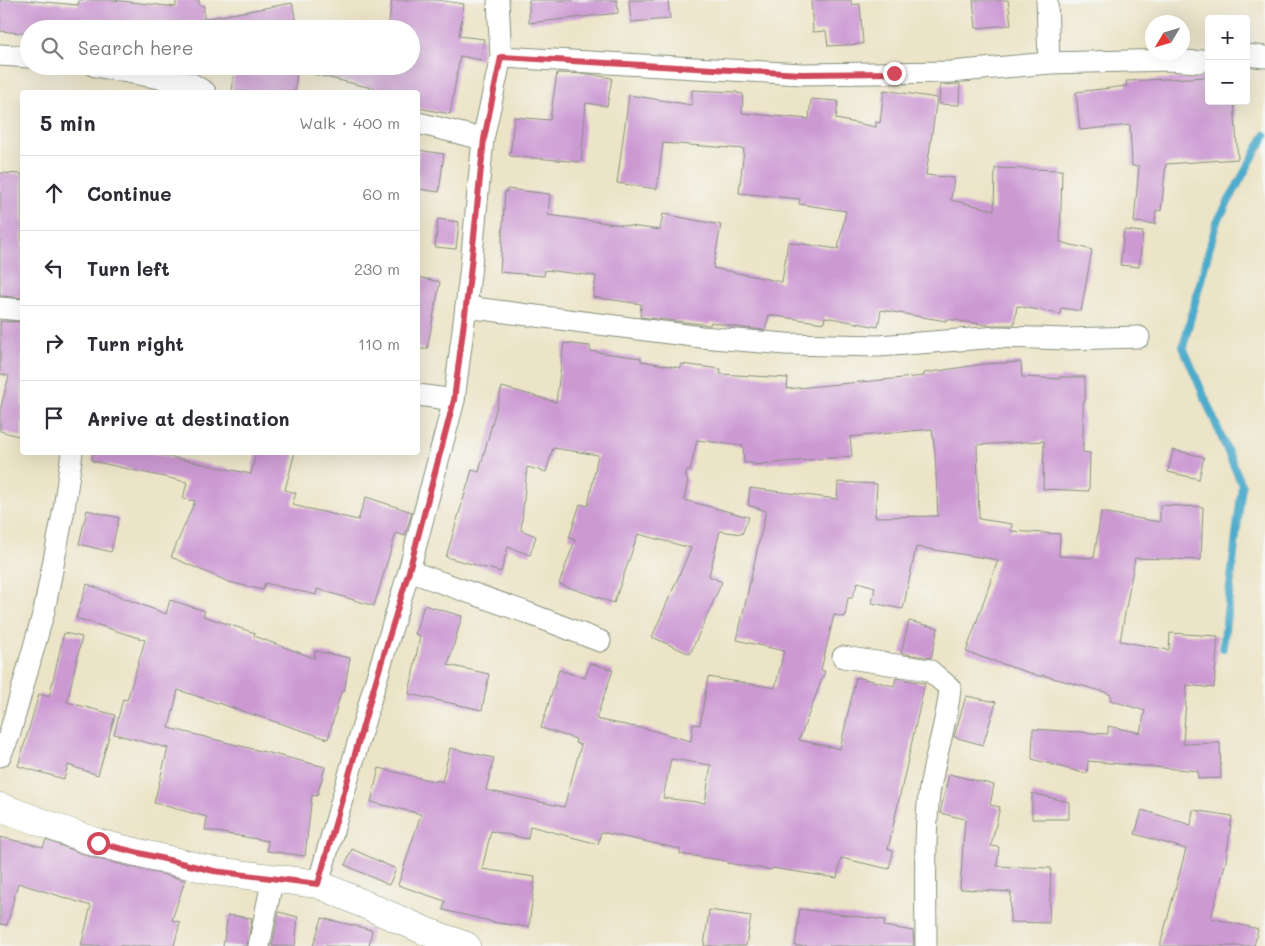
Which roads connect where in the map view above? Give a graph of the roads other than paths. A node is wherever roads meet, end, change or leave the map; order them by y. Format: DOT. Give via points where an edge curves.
graph roads {
  1 [pos="498,0"];
  2 [pos="1047,0"];
  3 [pos="0,54"];
  4 [pos="20,56"];
  5 [pos="1250,56"];
  6 [pos="501,57"];
  7 [pos="1265,58"];
  8 [pos="1205,60"];
  9 [pos="1049,64"];
  10 [pos="144,75"];
  11 [pos="202,90"];
  12 [pos="420,123"];
  13 [pos="484,139"];
  14 [pos="466,307"];
  15 [pos="0,308"];
  16 [pos="20,310"];
  17 [pos="1139,337"];
  18 [pos="420,395"];
  19 [pos="454,400"];
  20 [pos="72,455"];
  21 [pos="409,571"];
  22 [pos="600,641"];
  23 [pos="843,657"];
  24 [pos="0,756"];
  25 [pos="0,807"];
  26 [pos="274,877"];
  27 [pos="318,884"];
  28 [pos="260,946"];
  29 [pos="466,946"];
  30 [pos="926,946"];
  1 -- 6 [label="street"];
  2 -- 9 [label="street"];
  3 -- 4 [label="street"];
  5 -- 7 [label="street"];
  6 -- 9 [label="street" via="802,74 951,72"];
  6 -- 13 [label="street"];
  8 -- 9 [label="street"];
  10 -- 11 [label="street" via="192,84"];
  12 -- 13 [label="street"];
  13 -- 14 [label="street"];
  14 -- 17 [label="street" via="701,337 786,344 879,346 998,337"];
  14 -- 19 [label="street"];
  15 -- 16 [label="street"];
  18 -- 19 [label="street"];
  19 -- 21 [label="street"];
  20 -- 24 [label="street" via="44,611 9,736"];
  21 -- 22 [label="street"];
  21 -- 27 [label="street"];
  23 -- 30 [label="street" via="929,670 950,688 928,803"];
  25 -- 26 [label="street" via="98,843 214,871"];
  26 -- 27 [label="street"];
  26 -- 28 [label="street"];
  27 -- 29 [label="street"];
}
